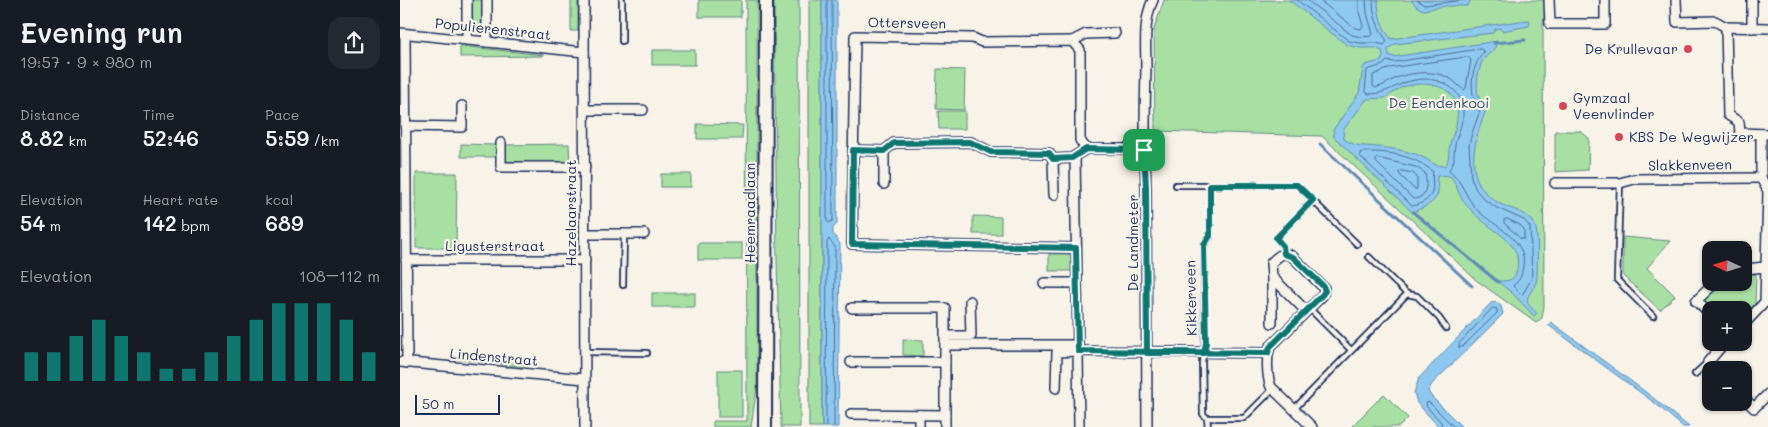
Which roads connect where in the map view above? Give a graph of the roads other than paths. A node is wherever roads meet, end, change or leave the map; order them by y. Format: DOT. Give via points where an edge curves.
graph roads {
  1 [pos="467,0"];
  2 [pos="487,0"];
  3 [pos="584,0"];
  4 [pos="622,0"];
  5 [pos="766,0"];
  6 [pos="1153,0"];
  7 [pos="1549,0"];
  8 [pos="1605,0"];
  9 [pos="1676,0"];
  10 [pos="1752,0"];
  11 [pos="1726,27"];
  12 [pos="1752,28"];
  13 [pos="1768,28"];
  14 [pos="403,34"];
  15 [pos="1115,34"];
  16 [pos="467,40"];
  17 [pos="622,41"];
  18 [pos="1072,41"];
  19 [pos="487,42"];
  20 [pos="584,52"];
  21 [pos="462,106"];
  22 [pos="585,110"];
  23 [pos="643,110"];
  24 [pos="405,126"];
  25 [pos="1764,134"];
  26 [pos="501,142"];
  27 [pos="1086,149"];
  28 [pos="853,150"];
  29 [pos="1144,150"];
  30 [pos="884,151"];
  31 [pos="1074,156"];
  32 [pos="1053,159"];
  33 [pos="585,168"];
  34 [pos="1761,178"];
  35 [pos="1555,183"];
  36 [pos="1620,183"];
  37 [pos="884,184"];
  38 [pos="1176,185"];
  39 [pos="1210,185"];
  40 [pos="403,188"];
  41 [pos="1054,195"];
  42 [pos="1313,200"];
  43 [pos="584,234"];
  44 [pos="624,234"];
  45 [pos="644,234"];
  46 [pos="1357,244"];
  47 [pos="1076,248"];
  48 [pos="1284,254"];
  49 [pos="1369,257"];
  50 [pos="406,260"];
  51 [pos="585,260"];
  52 [pos="1767,267"];
  53 [pos="1752,268"];
  54 [pos="1272,277"];
  55 [pos="1044,282"];
  56 [pos="1078,283"];
  57 [pos="624,285"];
  58 [pos="1707,291"];
  59 [pos="1407,294"];
  60 [pos="970,301"];
  61 [pos="1702,307"];
  62 [pos="852,308"];
  63 [pos="1308,309"];
  64 [pos="1653,316"];
  65 [pos="1752,316"];
  66 [pos="1272,323"];
  67 [pos="1446,328"];
  68 [pos="945,340"];
  69 [pos="1078,348"];
  70 [pos="1352,350"];
  71 [pos="1717,351"];
  72 [pos="585,352"];
  73 [pos="646,352"];
  74 [pos="1147,353"];
  75 [pos="1204,353"];
  76 [pos="1268,353"];
  77 [pos="1709,361"];
  78 [pos="403,362"];
  79 [pos="851,362"];
  80 [pos="945,362"];
  81 [pos="1702,368"];
  82 [pos="1695,374"];
  83 [pos="585,379"];
  84 [pos="1056,388"];
  85 [pos="1274,389"];
  86 [pos="1768,394"];
  87 [pos="1752,406"];
  88 [pos="1294,409"];
  89 [pos="851,414"];
  90 [pos="919,415"];
  91 [pos="945,415"];
  92 [pos="1207,418"];
  93 [pos="585,427"];
  94 [pos="765,427"];
  95 [pos="919,427"];
  96 [pos="945,427"];
  97 [pos="1079,427"];
  98 [pos="1147,427"];
  99 [pos="1208,427"];
  100 [pos="1312,427"];
  1 -- 16 [label="street"];
  2 -- 19 [label="street"];
  3 -- 20 [label="street, Hazelaarstraat"];
  4 -- 17 [label="lane"];
  5 -- 94 [label="main road, Heemraadlaan"];
  6 -- 29 [label="street, De Landmeter" via="1147,26"];
  7 -- 8 [label="street" via="1550,24 1604,24"];
  9 -- 11 [label="street" via="1677,22 1715,21"];
  10 -- 12 [label="street"];
  11 -- 12 [label="street"];
  11 -- 25 [label="street" via="1728,115 1739,122 1740,133"];
  12 -- 13 [label="street"];
  14 -- 16 [label="street, Populierenstraat"];
  14 -- 24 [label="street"];
  15 -- 18 [label="street, Ottersveen" via="1086,34"];
  16 -- 19 [label="street, Populierenstraat"];
  18 -- 27 [label="street" via="1080,50 1080,140"];
  18 -- 28 [label="street, Ottersveen" via="982,42 973,38 854,36"];
  19 -- 20 [label="street, Populierenstraat"];
  20 -- 22 [label="street, Hazelaarstraat"];
  21 -- 24 [label="street" via="462,127"];
  22 -- 23 [label="street"];
  22 -- 33 [label="street, Hazelaarstraat"];
  24 -- 40 [label="street"];
  25 -- 34 [label="street"];
  26 -- 33 [label="street" via="501,167"];
  27 -- 29 [label="street"];
  27 -- 31 [label="street"];
  28 -- 30 [label="street"];
  28 -- 47 [label="street, Ottersveen" via="852,244"];
  29 -- 74 [label="street, De Landmeter"];
  30 -- 32 [label="street" via="894,143 970,142 991,152 1049,153"];
  30 -- 37 [label="street"];
  31 -- 32 [label="street"];
  31 -- 47 [label="street"];
  32 -- 41 [label="street"];
  33 -- 43 [label="street, Hazelaarstraat"];
  34 -- 36 [label="street, Slakkenveen" via="1634,179"];
  34 -- 52 [label="street" via="1768,191"];
  35 -- 36 [label="street, Slakkenveen"];
  36 -- 64 [label="lane" via="1618,280"];
  38 -- 39 [label="lane"];
  39 -- 42 [label="lane" via="1297,185"];
  39 -- 75 [label="lane, Kikkerveen" via="1210,236 1204,245"];
  40 -- 50 [label="street"];
  42 -- 46 [label="lane"];
  42 -- 48 [label="lane" via="1276,238 1283,246"];
  43 -- 44 [label="street"];
  43 -- 51 [label="street, Hazelaarstraat"];
  44 -- 45 [label="street"];
  44 -- 57 [label="lane"];
  47 -- 56 [label="street"];
  48 -- 54 [label="street" via="1271,263"];
  48 -- 63 [label="street" via="1293,257 1324,288 1322,295"];
  49 -- 59 [label="lane"];
  50 -- 51 [label="street, Ligusterstraat"];
  50 -- 78 [label="street"];
  51 -- 72 [label="street, Hazelaarstraat"];
  52 -- 53 [label="street"];
  52 -- 65 [label="street" via="1765,302"];
  54 -- 63 [label="street"];
  54 -- 66 [label="street"];
  55 -- 56 [label="street"];
  56 -- 69 [label="street"];
  58 -- 61 [label="street" via="1696,301"];
  59 -- 67 [label="lane" via="1417,296"];
  59 -- 70 [label="lane"];
  60 -- 68 [label="street" via="971,336"];
  62 -- 68 [label="street" via="946,308"];
  63 -- 70 [label="lane"];
  63 -- 76 [label="street" via="1270,347"];
  68 -- 69 [label="street"];
  68 -- 80 [label="street"];
  69 -- 74 [label="street"];
  69 -- 84 [label="street" via="1057,352"];
  69 -- 97 [label="street"];
  70 -- 88 [label="lane"];
  71 -- 77 [label="street"];
  72 -- 73 [label="lane"];
  72 -- 83 [label="street, Hazelaarstraat"];
  74 -- 75 [label="street, Kikkerveen"];
  74 -- 98 [label="street, De Landmeter"];
  75 -- 76 [label="street, Kikkerveen"];
  75 -- 92 [label="lane, Kikkerveen" via="1203,414"];
  76 -- 85 [label="street" via="1269,381"];
  78 -- 83 [label="street, Lindenstraat"];
  79 -- 80 [label="street"];
  80 -- 91 [label="street"];
  81 -- 82 [label="lane"];
  83 -- 93 [label="street, Hazelaarstraat"];
  85 -- 88 [label="street"];
  85 -- 92 [label="lane" via="1244,418"];
  86 -- 87 [label="street" via="1754,408"];
  88 -- 100 [label="street"];
  89 -- 90 [label="street"];
  90 -- 91 [label="street"];
  90 -- 95 [label="street"];
  91 -- 96 [label="street"];
  92 -- 99 [label="lane, Kikkerveen"];
}
